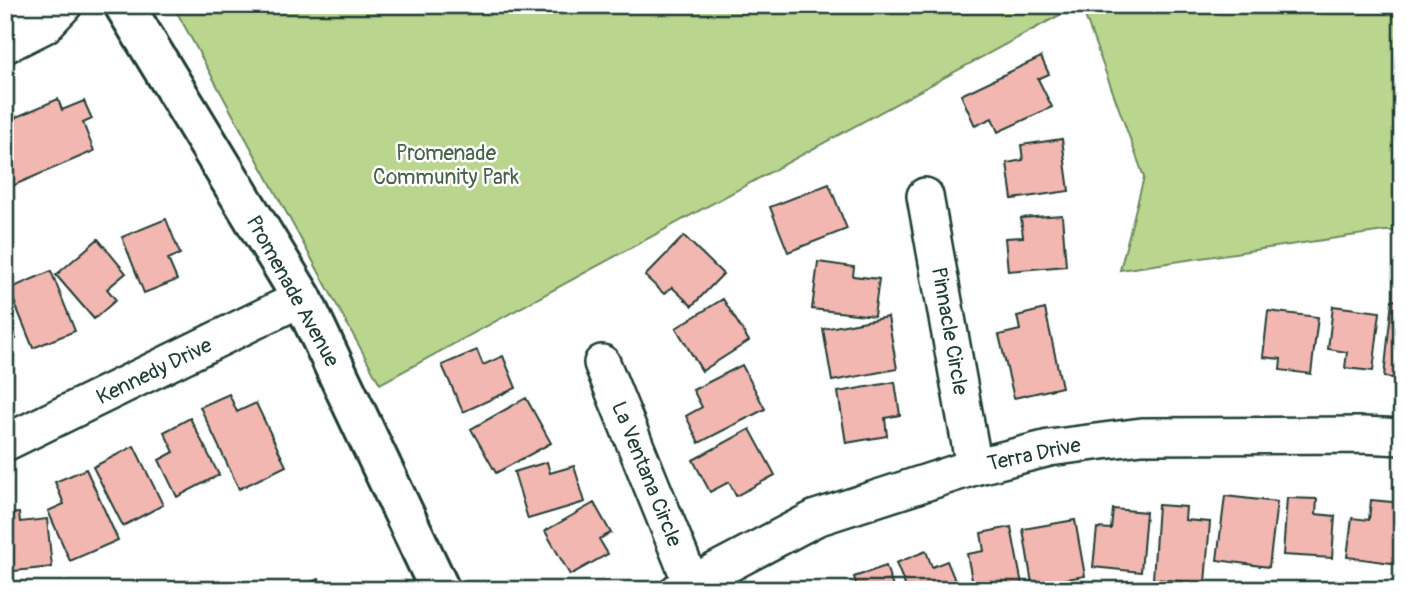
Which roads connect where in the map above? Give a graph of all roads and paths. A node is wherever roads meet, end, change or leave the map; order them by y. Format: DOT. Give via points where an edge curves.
graph roads {
  1 [pos="23,5"];
  2 [pos="64,5"];
  3 [pos="124,5"];
  4 [pos="5,13"];
  5 [pos="5,45"];
  6 [pos="925,196"];
  7 [pos="302,298"];
  8 [pos="602,363"];
  9 [pos="1402,437"];
  10 [pos="5,443"];
  11 [pos="974,467"];
  12 [pos="688,588"];
  13 [pos="440,590"];
  1 -- 4 [label="street"];
  2 -- 5 [label="street" via="45,25"];
  3 -- 7 [label="main road, Promenade Avenue"];
  6 -- 11 [label="street, Pinnacle Circle"];
  7 -- 10 [label="street, Kennedy Drive"];
  7 -- 13 [label="main road, Promenade Avenue"];
  8 -- 12 [label="street, La Ventana Circle"];
  9 -- 11 [label="street, Terra Drive" via="1142,436 1049,448"];
  11 -- 12 [label="street, Terra Drive" via="816,518"];
}
